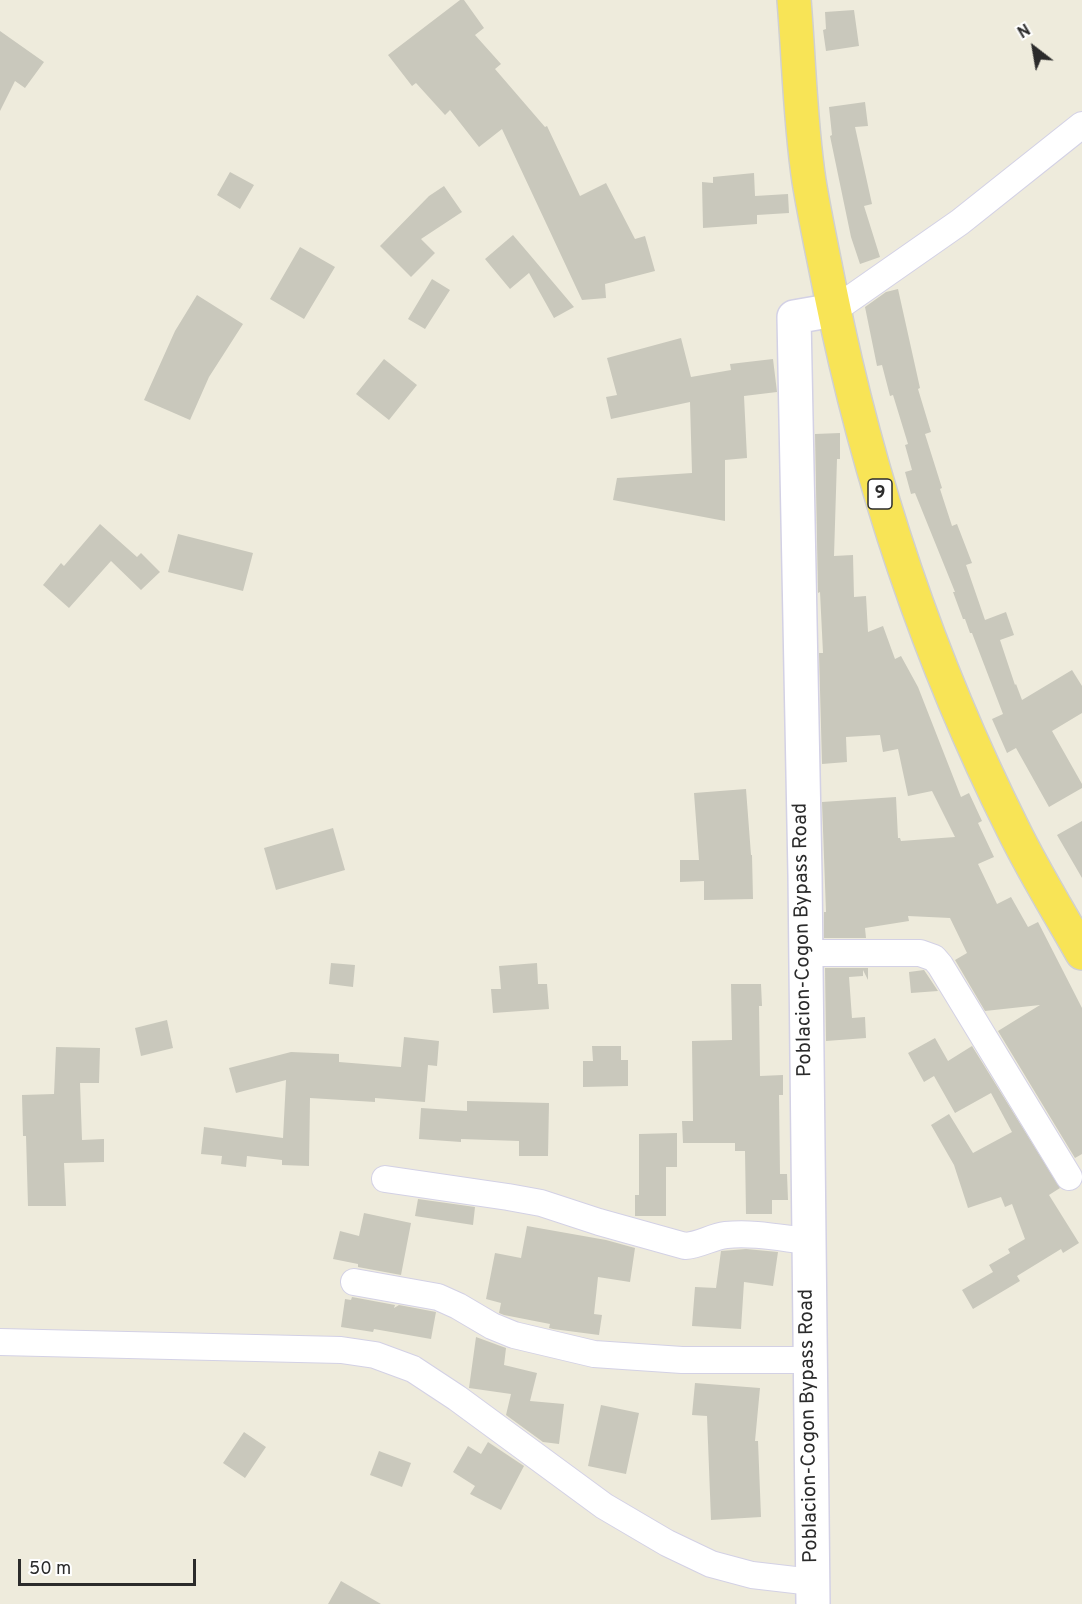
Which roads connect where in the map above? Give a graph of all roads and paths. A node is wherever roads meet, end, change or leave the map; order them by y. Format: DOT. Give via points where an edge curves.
graph roads {
  1 [pos="794,0"];
  2 [pos="1082,125"];
  3 [pos="834,310"];
  4 [pos="804,953"];
  5 [pos="1082,953"];
  6 [pos="1069,1177"];
  7 [pos="385,1179"];
  8 [pos="807,1241"];
  9 [pos="354,1282"];
  10 [pos="0,1342"];
  11 [pos="809,1360"];
  12 [pos="812,1593"];
  1 -- 3 [label="highway, 9" via="809,180"];
  2 -- 3 [label="street" via="960,222"];
  3 -- 4 [label="main road, Poblacion-Cogon Bypass Road" via="794,317"];
  3 -- 5 [label="highway, 9" via="854,404 889,524 928,636 1014,831"];
  4 -- 6 [label="street" via="920,952 934,958"];
  4 -- 8 [label="main road, Poblacion-Cogon Bypass Road"];
  7 -- 8 [label="street" via="541,1203 685,1246 739,1234"];
  8 -- 11 [label="main road, Poblacion-Cogon Bypass Road"];
  9 -- 11 [label="street" via="438,1297 514,1335 594,1354 682,1360"];
  10 -- 12 [label="street" via="341,1350 375,1355 413,1369 588,1495 667,1543 711,1564"];
  11 -- 12 [label="main road, Poblacion-Cogon Bypass Road"];
}
